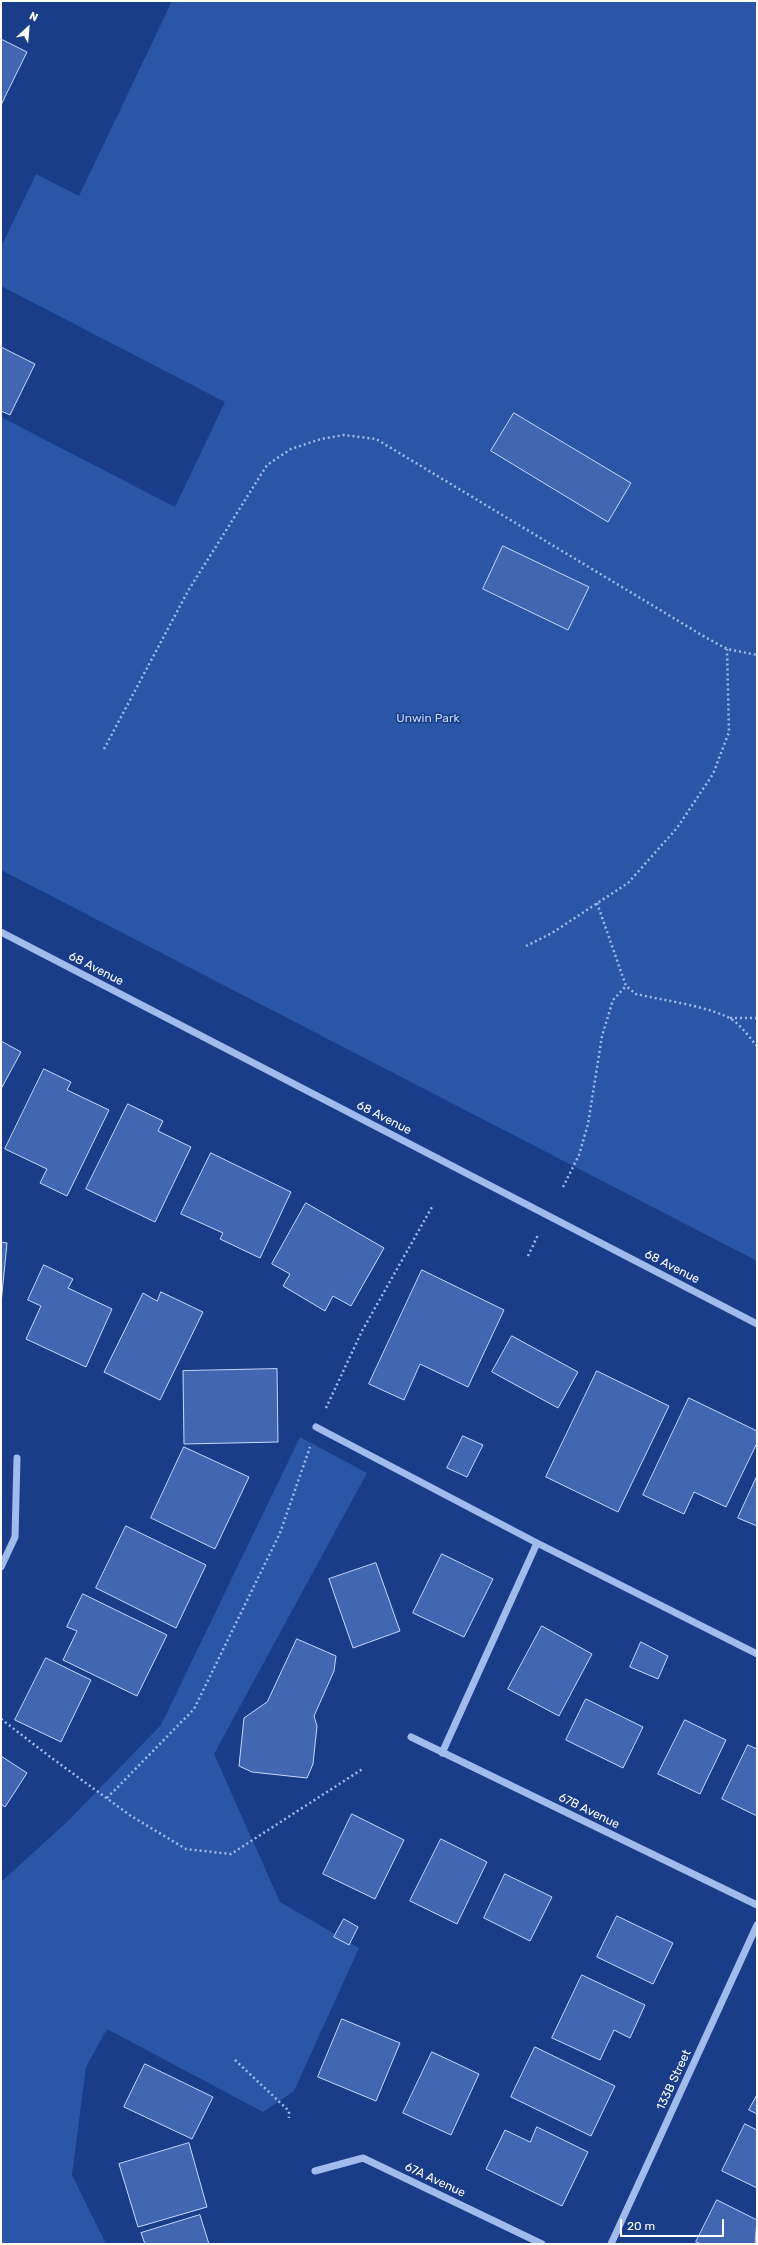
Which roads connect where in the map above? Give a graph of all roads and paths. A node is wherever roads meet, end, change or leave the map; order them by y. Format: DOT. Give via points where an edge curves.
graph roads {
  1 [pos="727,648"];
  2 [pos="757,655"];
  3 [pos="104,749"];
  4 [pos="597,903"];
  5 [pos="1,932"];
  6 [pos="526,946"];
  7 [pos="626,986"];
  8 [pos="728,1018"];
  9 [pos="757,1018"];
  10 [pos="757,1046"];
  11 [pos="562,1187"];
  12 [pos="432,1207"];
  13 [pos="540,1231"];
  14 [pos="528,1256"];
  15 [pos="757,1324"];
  16 [pos="323,1414"];
  17 [pos="316,1427"];
  18 [pos="311,1442"];
  19 [pos="17,1458"];
  20 [pos="537,1543"];
  21 [pos="1,1567"];
  22 [pos="757,1654"];
  23 [pos="1,1719"];
  24 [pos="411,1736"];
  25 [pos="442,1752"];
  26 [pos="364,1768"];
  27 [pos="107,1798"];
  28 [pos="757,1904"];
  29 [pos="757,1925"];
  30 [pos="235,2060"];
  31 [pos="289,2118"];
  32 [pos="316,2171"];
  33 [pos="542,2244"];
  34 [pos="611,2244"];
  1 -- 2 [label="path"];
  1 -- 3 [label="path" via="376,439 344,435 321,439 291,449 267,466 188,591"];
  1 -- 4 [label="path" via="729,732 713,774 677,828 633,878"];
  4 -- 6 [label="path" via="552,933"];
  4 -- 7 [label="path"];
  5 -- 15 [label="street, 68 Avenue"];
  7 -- 8 [label="path" via="636,994 714,1012"];
  7 -- 11 [label="path" via="613,1000 602,1036 588,1124 579,1155"];
  8 -- 9 [label="path"];
  8 -- 10 [label="path" via="734,1021"];
  12 -- 16 [label="path" via="362,1331"];
  13 -- 14 [label="path"];
  17 -- 20 [label="street"];
  18 -- 27 [label="path" via="280,1533 194,1709"];
  19 -- 21 [label="street" via="15,1537"];
  20 -- 22 [label="street"];
  20 -- 25 [label="street"];
  23 -- 27 [label="path"];
  24 -- 25 [label="street, 67B Avenue"];
  25 -- 28 [label="street, 67B Avenue"];
  26 -- 27 [label="path" via="231,1854 186,1850"];
  29 -- 34 [label="street, 133B Street"];
  30 -- 31 [label="path" via="289,2111"];
  32 -- 33 [label="street, 67A Avenue" via="364,2158"];
}
